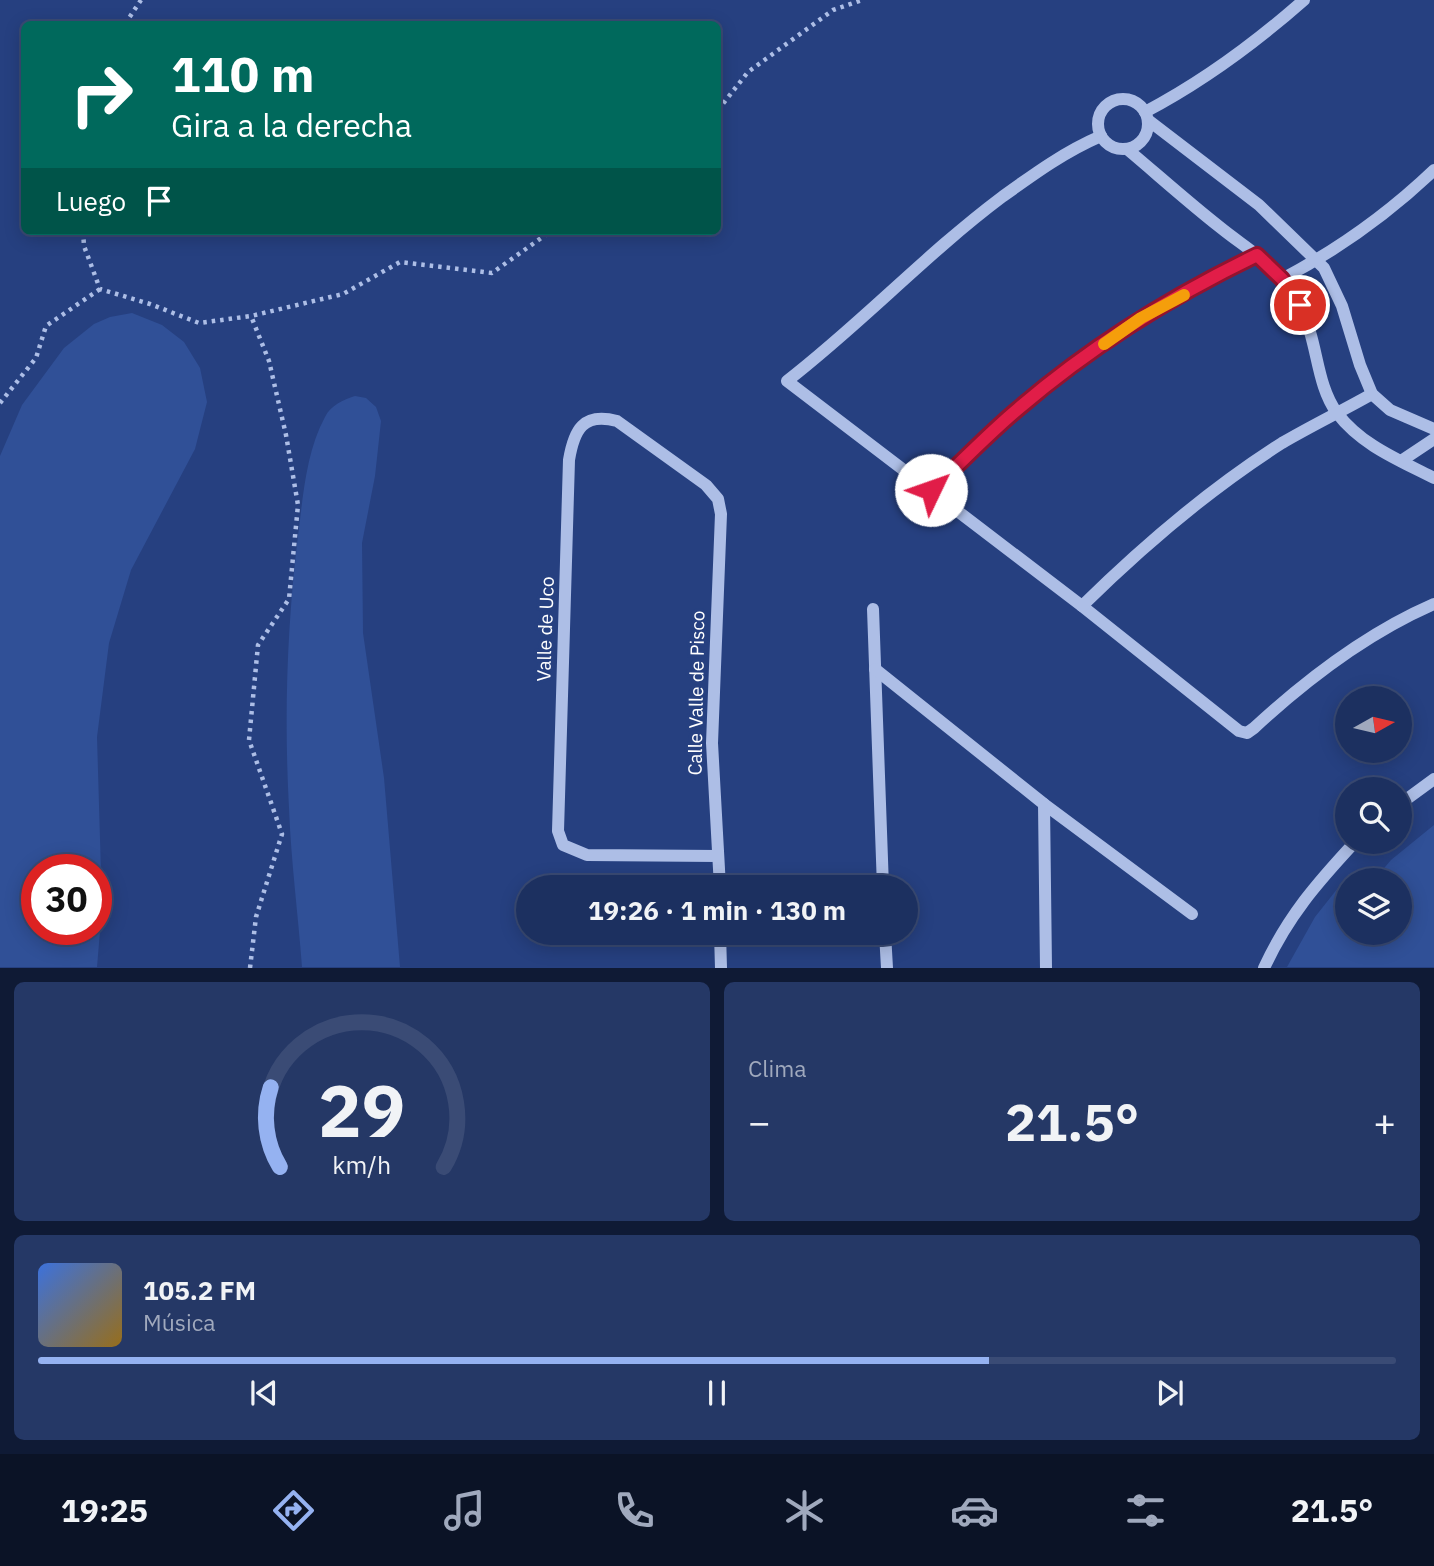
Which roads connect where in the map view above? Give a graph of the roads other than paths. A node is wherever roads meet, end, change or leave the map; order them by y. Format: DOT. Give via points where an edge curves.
graph roads {
  1 [pos="1304,0"];
  2 [pos="1146,116"];
  3 [pos="1101,136"];
  4 [pos="1127,149"];
  5 [pos="1434,170"];
  6 [pos="1257,255"];
  7 [pos="1317,260"];
  8 [pos="1282,279"];
  9 [pos="1372,394"];
  10 [pos="1337,413"];
  11 [pos="1434,429"];
  12 [pos="1434,439"];
  13 [pos="1401,461"];
  14 [pos="1434,478"];
  15 [pos="931,490"];
  16 [pos="718,499"];
  17 [pos="1434,604"];
  18 [pos="1082,606"];
  19 [pos="873,609"];
  20 [pos="875,669"];
  21 [pos="1434,779"];
  22 [pos="1412,795"];
  23 [pos="1044,804"];
  24 [pos="1344,854"];
  25 [pos="718,856"];
  26 [pos="719,875"];
  27 [pos="883,875"];
  28 [pos="1192,914"];
  29 [pos="720,945"];
  30 [pos="886,945"];
  31 [pos="721,968"];
  32 [pos="887,968"];
  33 [pos="1045,968"];
  34 [pos="1264,968"];
  1 -- 2 [label="street" via="1259,41"];
  2 -- 3 [label="street" via="1132,100 1115,100 1101,111"];
  2 -- 4 [label="street" via="1145,137"];
  2 -- 7 [label="street" via="1259,205"];
  3 -- 4 [label="street" via="1114,148"];
  3 -- 15 [label="street" via="1032,174 955,233 787,381"];
  4 -- 6 [label="street"];
  5 -- 7 [label="street"];
  6 -- 8 [label="street"];
  6 -- 15 [label="street" via="1141,318 1097,349 1017,409"];
  7 -- 8 [label="street"];
  7 -- 9 [label="street" via="1342,306"];
  8 -- 10 [label="street" via="1300,305"];
  9 -- 10 [label="street"];
  9 -- 11 [label="street" via="1390,410"];
  10 -- 13 [label="street" via="1367,442"];
  10 -- 18 [label="street" via="1280,445 1188,510"];
  12 -- 13 [label="street"];
  13 -- 14 [label="street"];
  15 -- 18 [label="street"];
  16 -- 25 [label="street, Calle Valle de Pisco" via="712,743"];
  16 -- 25 [label="street, Valle de Uco" via="706,485 617,421 592,419 581,425 572,441 558,831 563,845 587,855"];
  17 -- 18 [label="street" via="1367,640 1311,678 1247,733"];
  19 -- 20 [label="street"];
  20 -- 23 [label="street"];
  20 -- 27 [label="street"];
  21 -- 22 [label="street"];
  23 -- 28 [label="street"];
  23 -- 33 [label="street"];
  24 -- 34 [label="street" via="1290,918"];
  25 -- 26 [label="street, Calle Valle de Pisco"];
  29 -- 31 [label="street"];
  30 -- 32 [label="street"];
}
